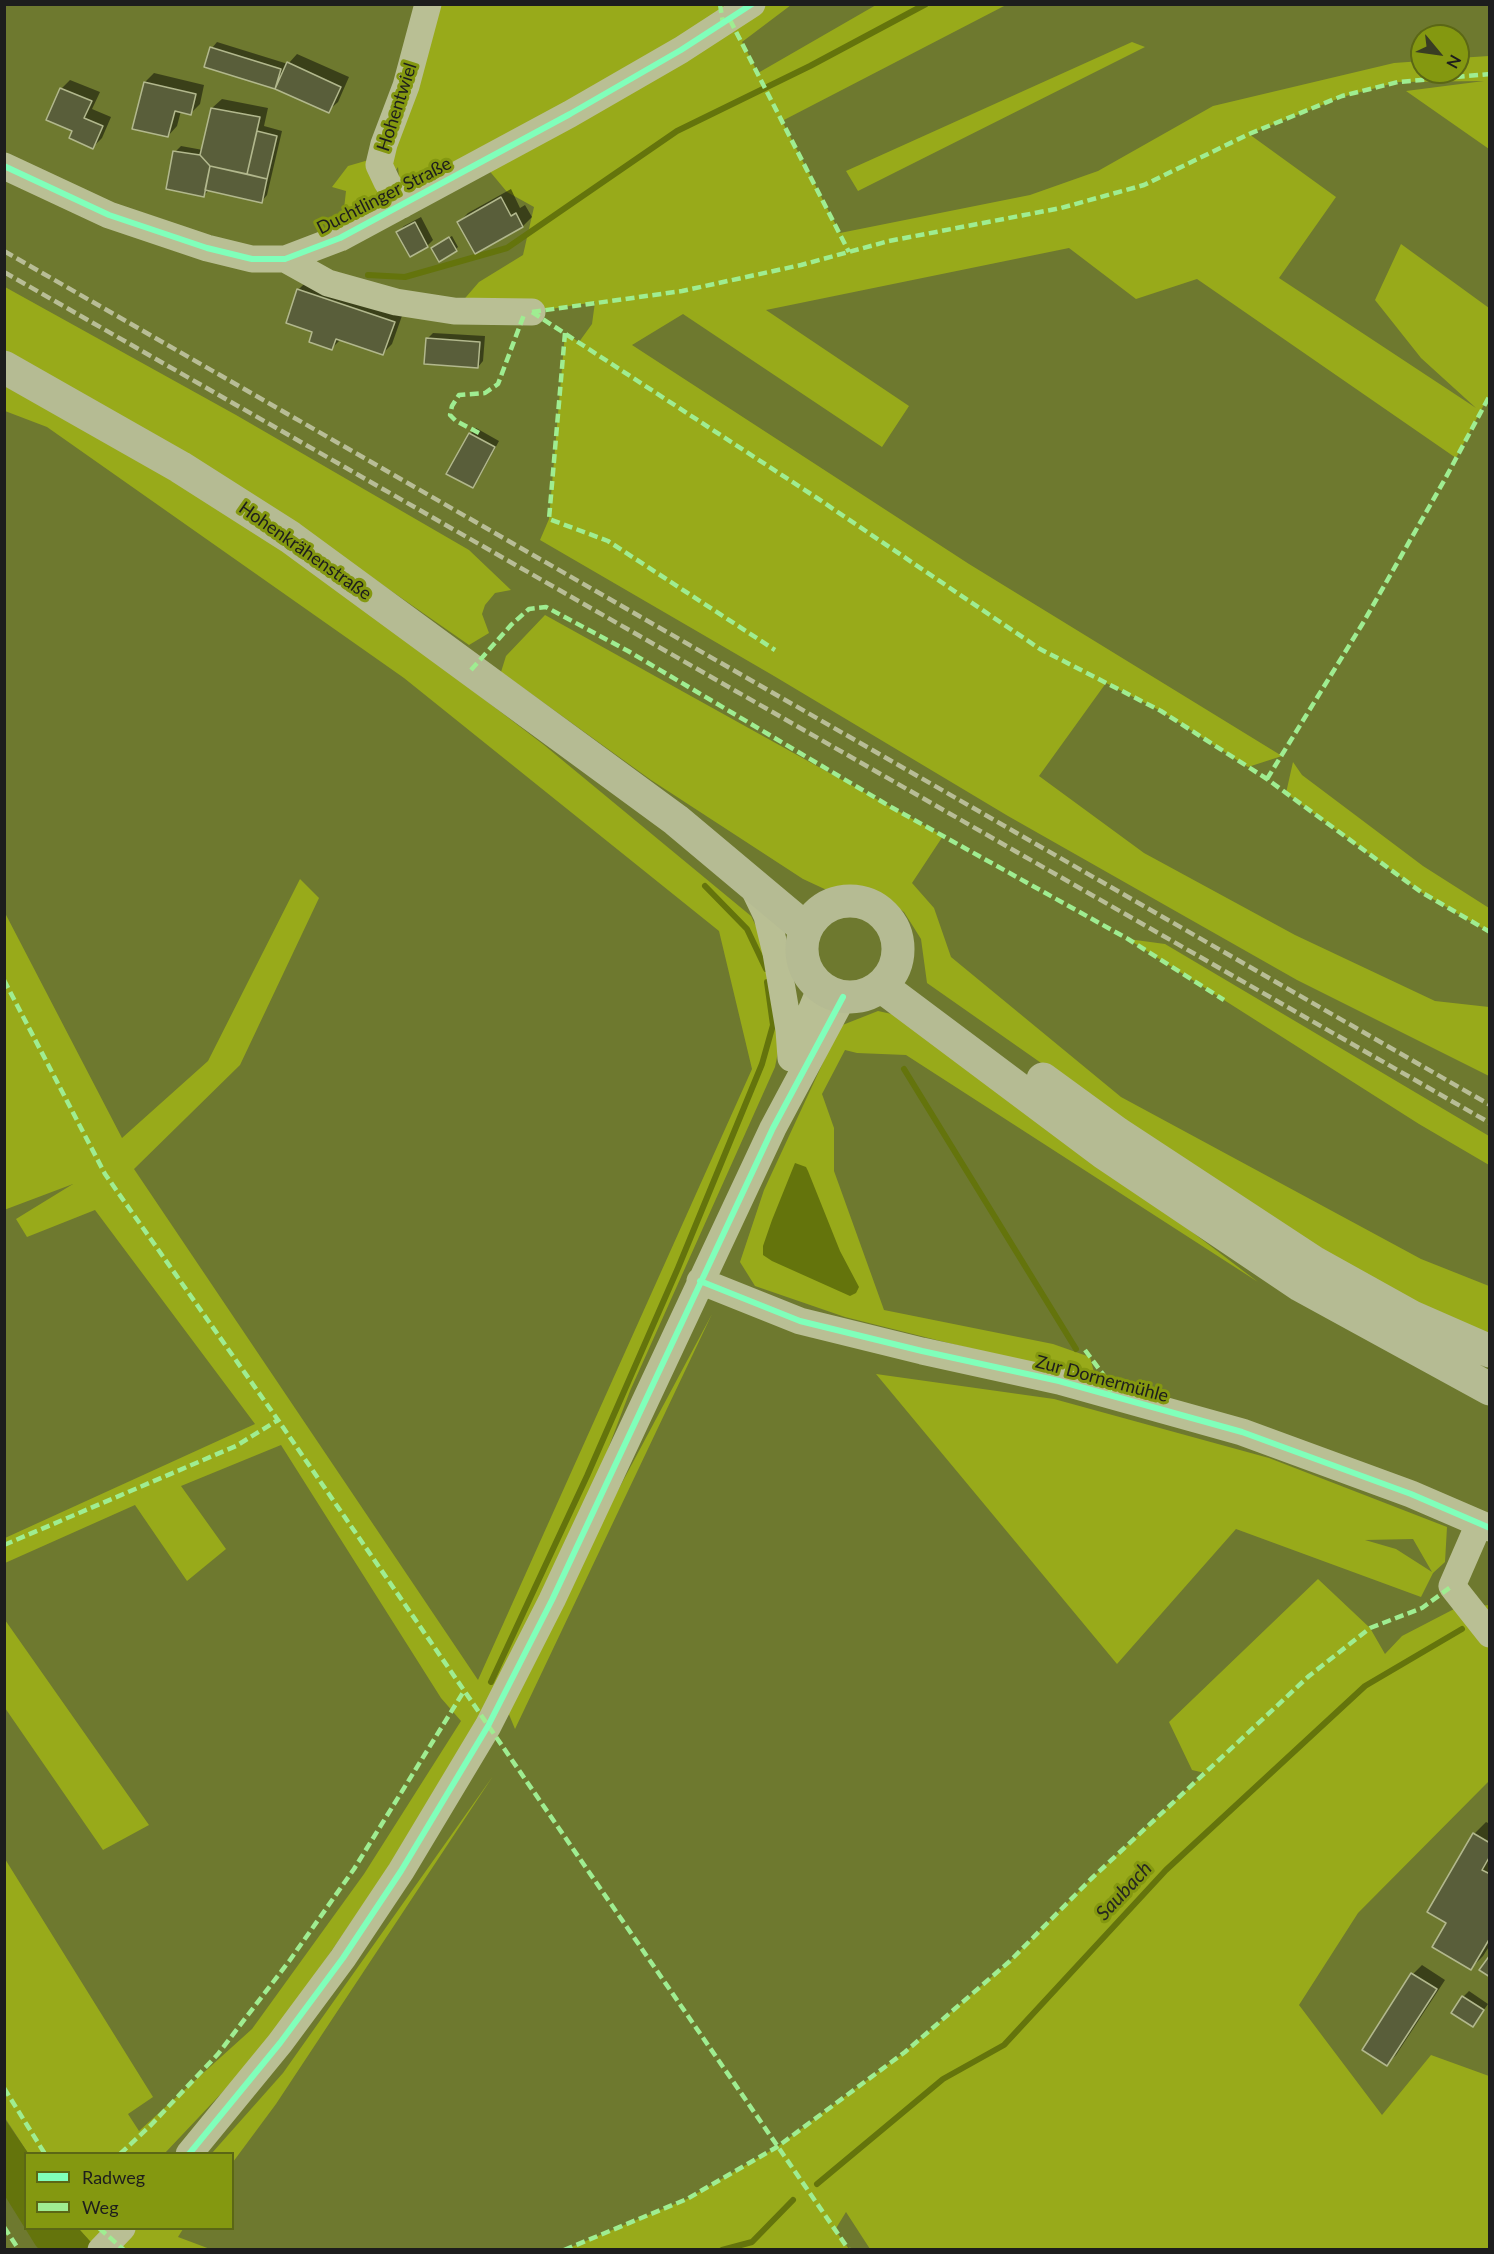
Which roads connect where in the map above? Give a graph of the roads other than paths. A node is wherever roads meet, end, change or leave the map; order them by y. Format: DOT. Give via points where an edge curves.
graph roads {
  1 [pos="428,4"];
  2 [pos="752,4"];
  3 [pos="4,166"];
  4 [pos="87,204"];
  5 [pos="402,205"];
  6 [pos="143,226"];
  7 [pos="173,237"];
  8 [pos="222,252"];
  9 [pos="285,259"];
  10 [pos="532,312"];
  11 [pos="4,367"];
  12 [pos="676,820"];
  13 [pos="751,883"];
  14 [pos="815,918"];
  15 [pos="887,978"];
  16 [pos="832,992"];
  17 [pos="791,1058"];
  18 [pos="773,1128"];
  19 [pos="700,1281"];
  20 [pos="1490,1351"];
  21 [pos="1490,1389"];
  22 [pos="1484,1526"];
  23 [pos="1490,1634"];
  24 [pos="191,2152"];
  25 [pos="120,2230"];
  26 [pos="101,2250"];
  1 -- 5 [label="street, Hohentwiel" via="379,165"];
  2 -- 5 [label="street, Duchtlinger Straße" via="570,114"];
  3 -- 4 [label="street, Duchtlinger Straße"];
  4 -- 6 [label="street, Duchtlinger Straße"];
  4 -- 7 [label="street" via="100,223 116,232 140,240"];
  5 -- 9 [label="street, Duchtlinger Straße" via="340,238"];
  6 -- 7 [label="street, Duchtlinger Straße"];
  6 -- 8 [label="street" via="153,218 192,229"];
  7 -- 8 [label="street, Duchtlinger Straße"];
  8 -- 9 [label="street, Duchtlinger Straße" via="252,259"];
  9 -- 10 [label="street" via="328,283 396,303 454,310"];
  11 -- 12 [label="main road, Hohenkrähenstraße" via="180,467 290,537"];
  12 -- 13 [label="main road"];
  12 -- 14 [label="main road"];
  13 -- 14 [label="main road"];
  13 -- 17 [label="street" via="768,916"];
  14 -- 15 [label="main road" via="834,902 857,900 879,909 897,937 898,959"];
  14 -- 16 [label="main road" via="801,950 803,961 813,980"];
  15 -- 16 [label="main road" via="863,996"];
  15 -- 20 [label="main road" via="1315,1263 1412,1317"];
  15 -- 21 [label="main road" via="1104,1153 1300,1285"];
  16 -- 17 [label="street"];
  16 -- 18 [label="street"];
  17 -- 18 [label="street"];
  18 -- 19 [label="street"];
  19 -- 22 [label="street, Zur Dornermühle" via="800,1321 1059,1381 1242,1431 1412,1494"];
  19 -- 24 [label="street" via="552,1600 482,1736 401,1872 343,1959"];
  22 -- 23 [label="street, Zur Dornermühle" via="1452,1586"];
  25 -- 26 [label="street"];
}
